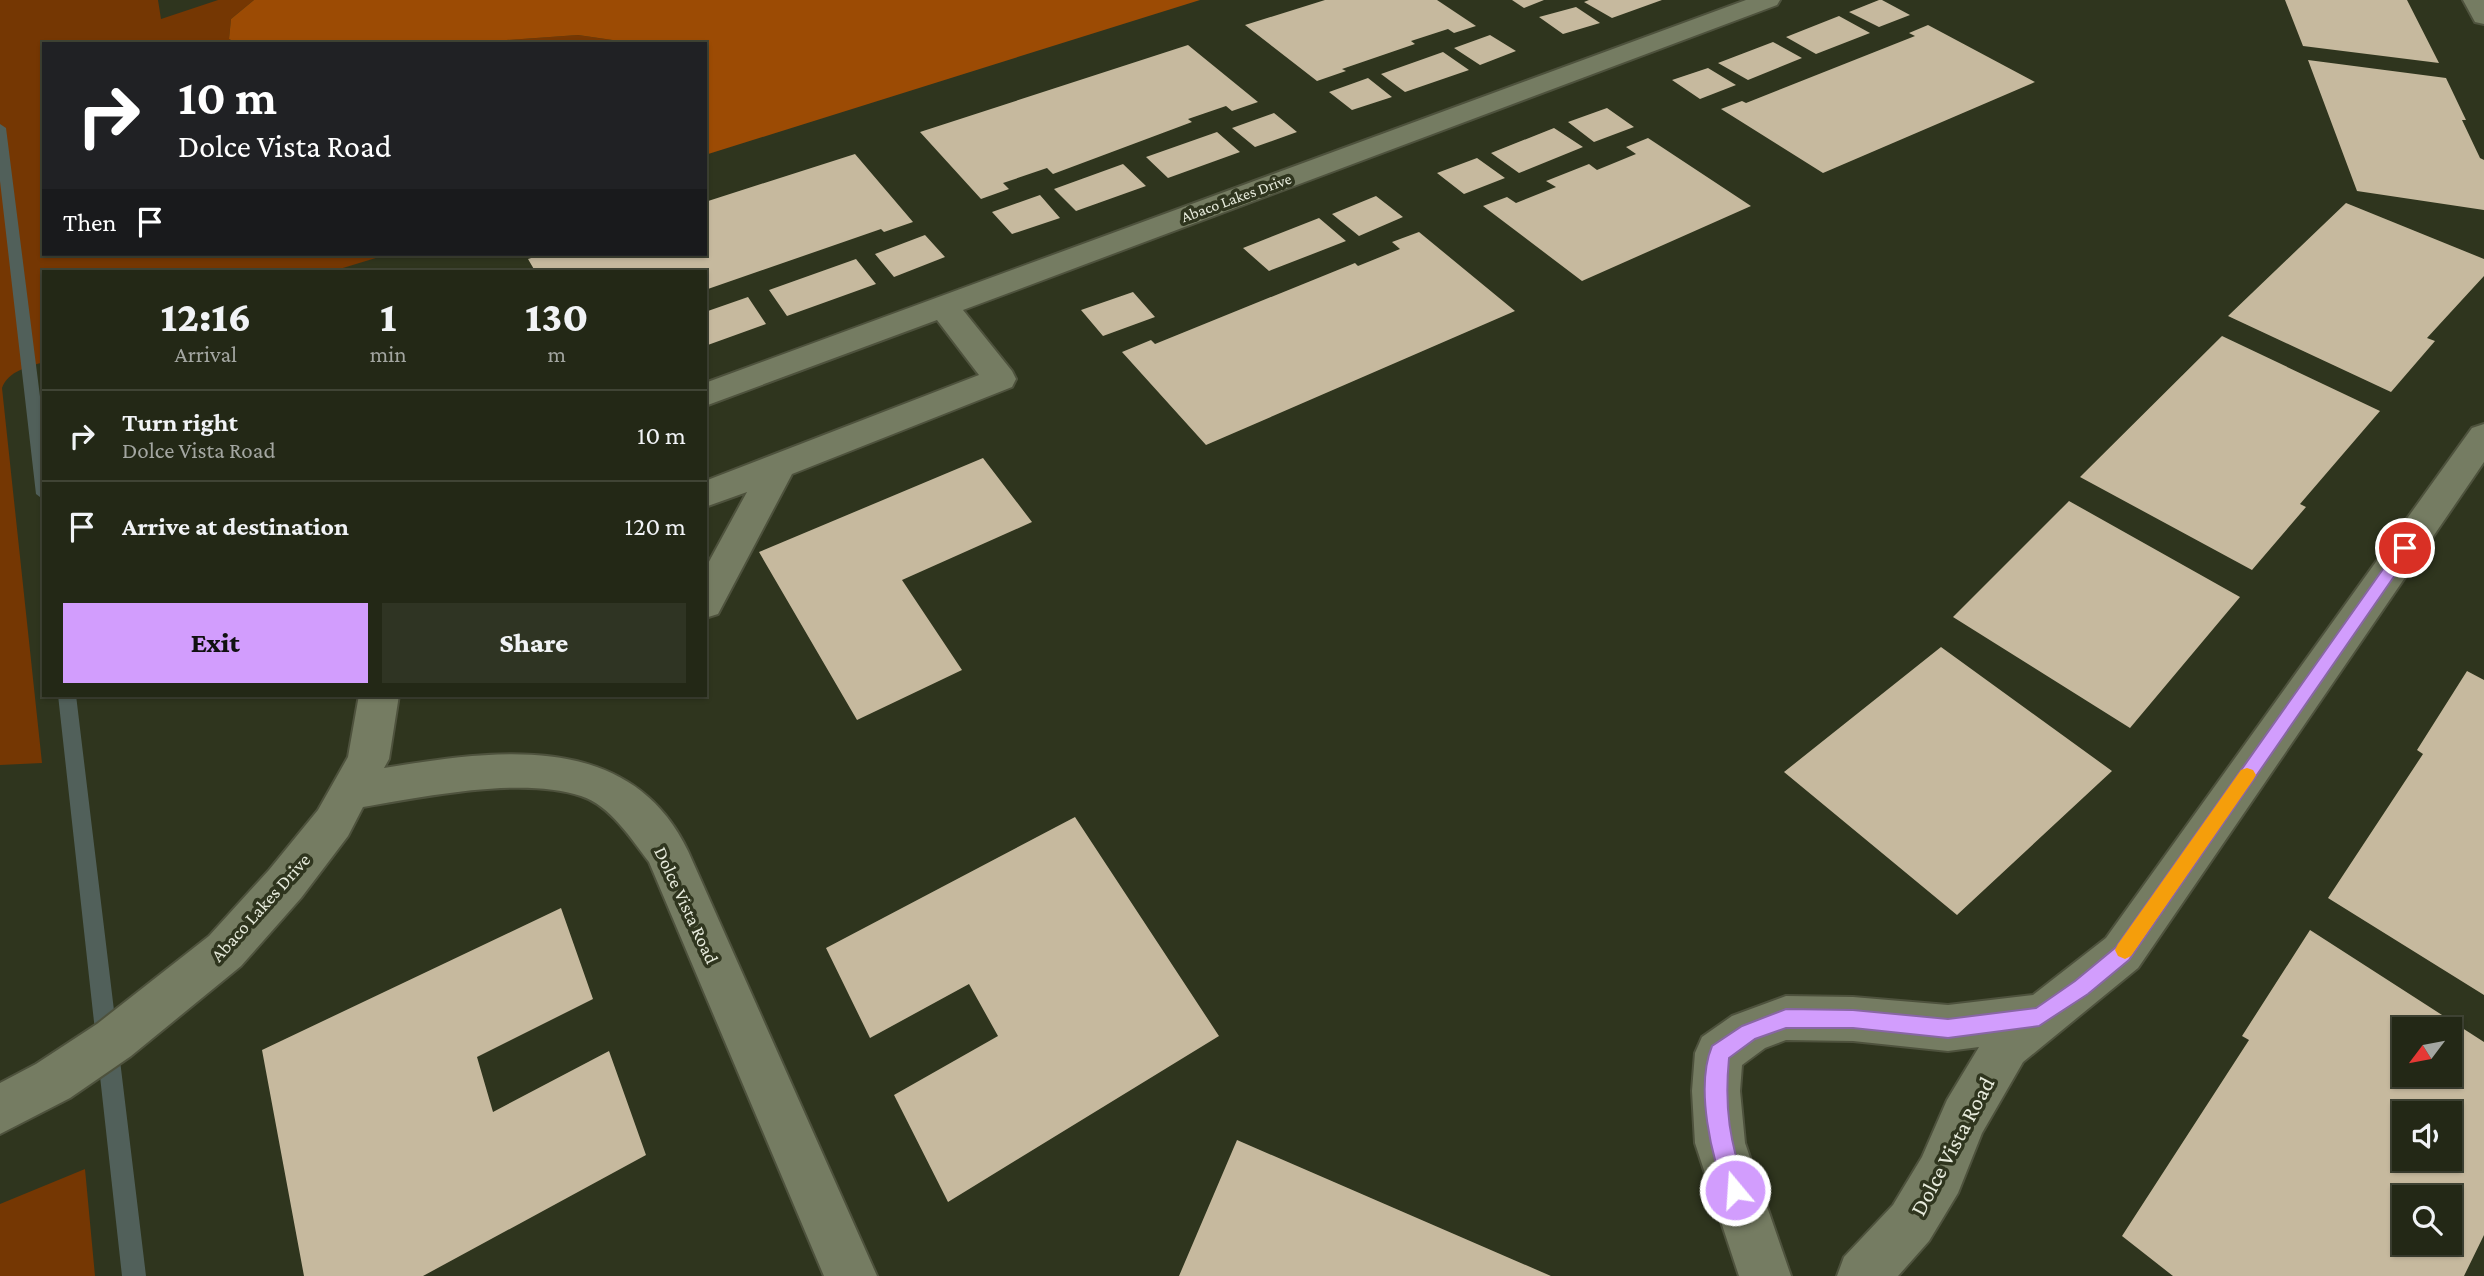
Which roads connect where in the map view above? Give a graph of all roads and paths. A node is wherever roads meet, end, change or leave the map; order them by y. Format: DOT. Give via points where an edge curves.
graph roads {
  1 [pos="1768,0"];
  2 [pos="2475,0"];
  3 [pos="2484,17"];
  4 [pos="943,306"];
  5 [pos="707,394"];
  6 [pos="2484,436"];
  7 [pos="779,466"];
  8 [pos="707,494"];
  9 [pos="707,600"];
  10 [pos="379,697"];
  11 [pos="350,792"];
  12 [pos="2039,1017"];
  13 [pos="0,1110"];
  14 [pos="851,1276"];
  15 [pos="1765,1276"];
  16 [pos="1863,1276"];
  1 -- 4 [label="street, Abaco Lakes Drive"];
  2 -- 3 [label="street"];
  4 -- 5 [label="street, Abaco Lakes Drive"];
  4 -- 7 [label="street" via="1000,379"];
  6 -- 12 [label="street, Dolce Vista Road" via="2122,953"];
  7 -- 8 [label="street"];
  7 -- 9 [label="street"];
  10 -- 11 [label="street, Abaco Lakes Drive" via="368,759"];
  11 -- 13 [label="street, Abaco Lakes Drive" via="285,884 225,951 114,1040 53,1082"];
  11 -- 14 [label="street, Dolce Vista Road" via="447,776 549,773 592,781 634,810 666,851"];
  12 -- 15 [label="street, Dolce Vista Road" via="1948,1028 1786,1018 1749,1032 1719,1053 1720,1143"];
  12 -- 16 [label="street, Dolce Vista Road" via="2006,1046 1911,1223"];
}
